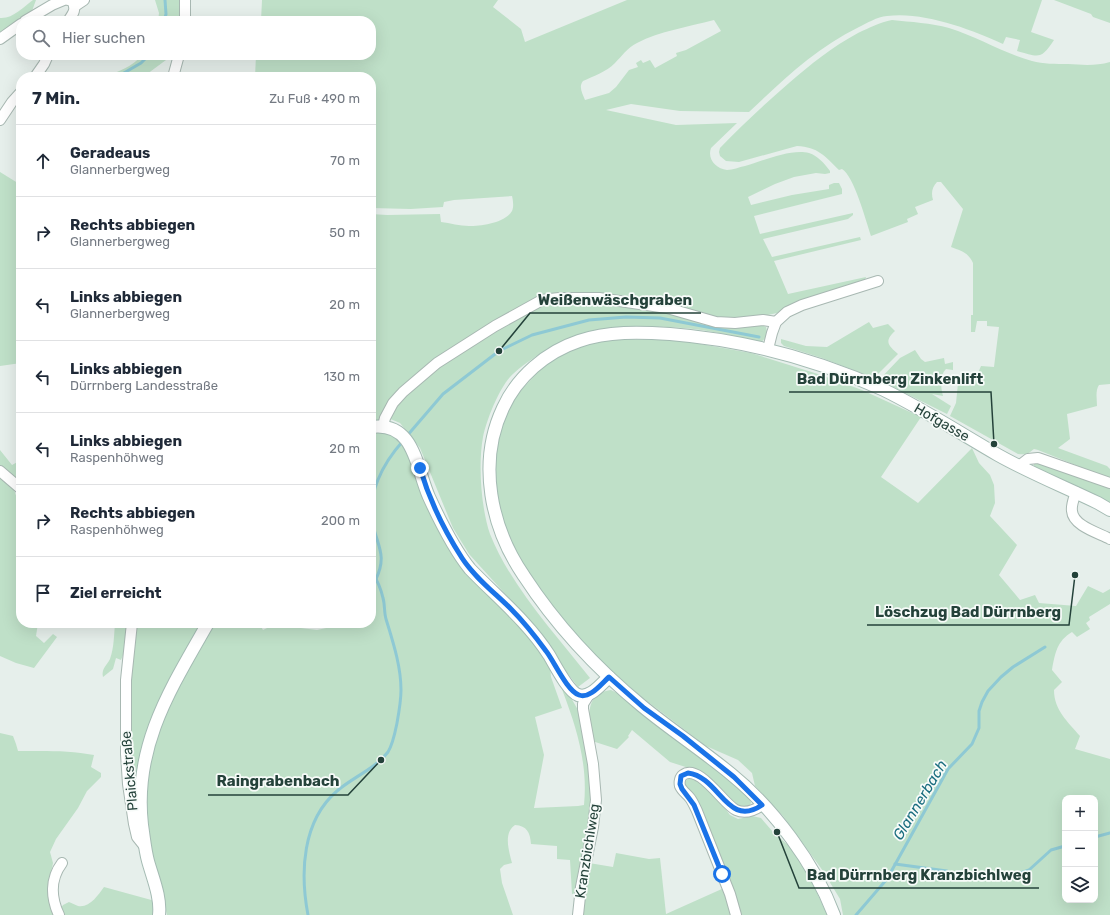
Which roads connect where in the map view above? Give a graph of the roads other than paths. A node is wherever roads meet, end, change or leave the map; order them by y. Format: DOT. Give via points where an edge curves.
graph roads {
  1 [pos="64,0"];
  2 [pos="84,0"];
  3 [pos="185,0"];
  4 [pos="72,3"];
  5 [pos="33,16"];
  6 [pos="71,16"];
  7 [pos="185,16"];
  8 [pos="16,28"];
  9 [pos="0,39"];
  10 [pos="45,60"];
  11 [pos="178,60"];
  12 [pos="38,72"];
  13 [pos="174,72"];
  14 [pos="16,98"];
  15 [pos="0,120"];
  16 [pos="878,281"];
  17 [pos="776,322"];
  18 [pos="768,349"];
  19 [pos="377,426"];
  20 [pos="1019,466"];
  21 [pos="0,471"];
  22 [pos="1110,483"];
  23 [pos="16,485"];
  24 [pos="1076,492"];
  25 [pos="1110,510"];
  26 [pos="1110,539"];
  27 [pos="131,628"];
  28 [pos="205,628"];
  29 [pos="609,677"];
  30 [pos="572,690"];
  31 [pos="590,693"];
  32 [pos="584,714"];
  33 [pos="762,805"];
  34 [pos="138,820"];
  35 [pos="62,863"];
  36 [pos="59,915"];
  37 [pos="159,915"];
  38 [pos="578,915"];
  39 [pos="736,915"];
  40 [pos="834,915"];
  1 -- 5 [label="street"];
  2 -- 4 [label="street"];
  3 -- 7 [label="street"];
  4 -- 6 [label="street"];
  8 -- 9 [label="street"];
  10 -- 12 [label="street"];
  11 -- 13 [label="street"];
  14 -- 15 [label="street"];
  16 -- 17 [label="street" via="794,308"];
  17 -- 18 [label="street"];
  17 -- 19 [label="street" via="716,322 667,308 599,298 542,300 437,363 403,392"];
  18 -- 20 [label="main road, Hofgasse" via="815,363 883,390"];
  18 -- 29 [label="main road, Hofgasse" via="698,336 618,333 594,337 557,350 538,362 524,376 503,408 494,436 489,473 490,492 503,538 514,560 551,614"];
  19 -- 30 [label="main road" via="390,427 405,439 416,456 429,496 463,560 524,623 548,653"];
  20 -- 22 [label="street" via="1028,459 1038,458"];
  20 -- 24 [label="main road, Hofgasse"];
  21 -- 23 [label="street"];
  24 -- 25 [label="main road, Hofgasse"];
  24 -- 26 [label="street" via="1072,506 1073,516 1087,528"];
  27 -- 34 [label="street, Plaickstraße" via="126,680 128,784"];
  28 -- 34 [label="main road" via="171,688 151,735"];
  29 -- 31 [label="main road"];
  29 -- 33 [label="main road, Hofgasse" via="644,708 734,777"];
  30 -- 31 [label="main road" via="582,695"];
  30 -- 32 [label="street"];
  31 -- 32 [label="street, Kranzbichlweg" via="583,704"];
  32 -- 38 [label="street, Kranzbichlweg" via="594,770 596,800"];
  33 -- 39 [label="street" via="742,812 731,807 715,790 693,773 681,776 682,789 691,799 701,821"];
  33 -- 40 [label="main road, Hofgasse" via="797,846 824,892"];
  34 -- 37 [label="main road" via="160,903"];
  35 -- 36 [label="street" via="56,872 53,885"];
}
